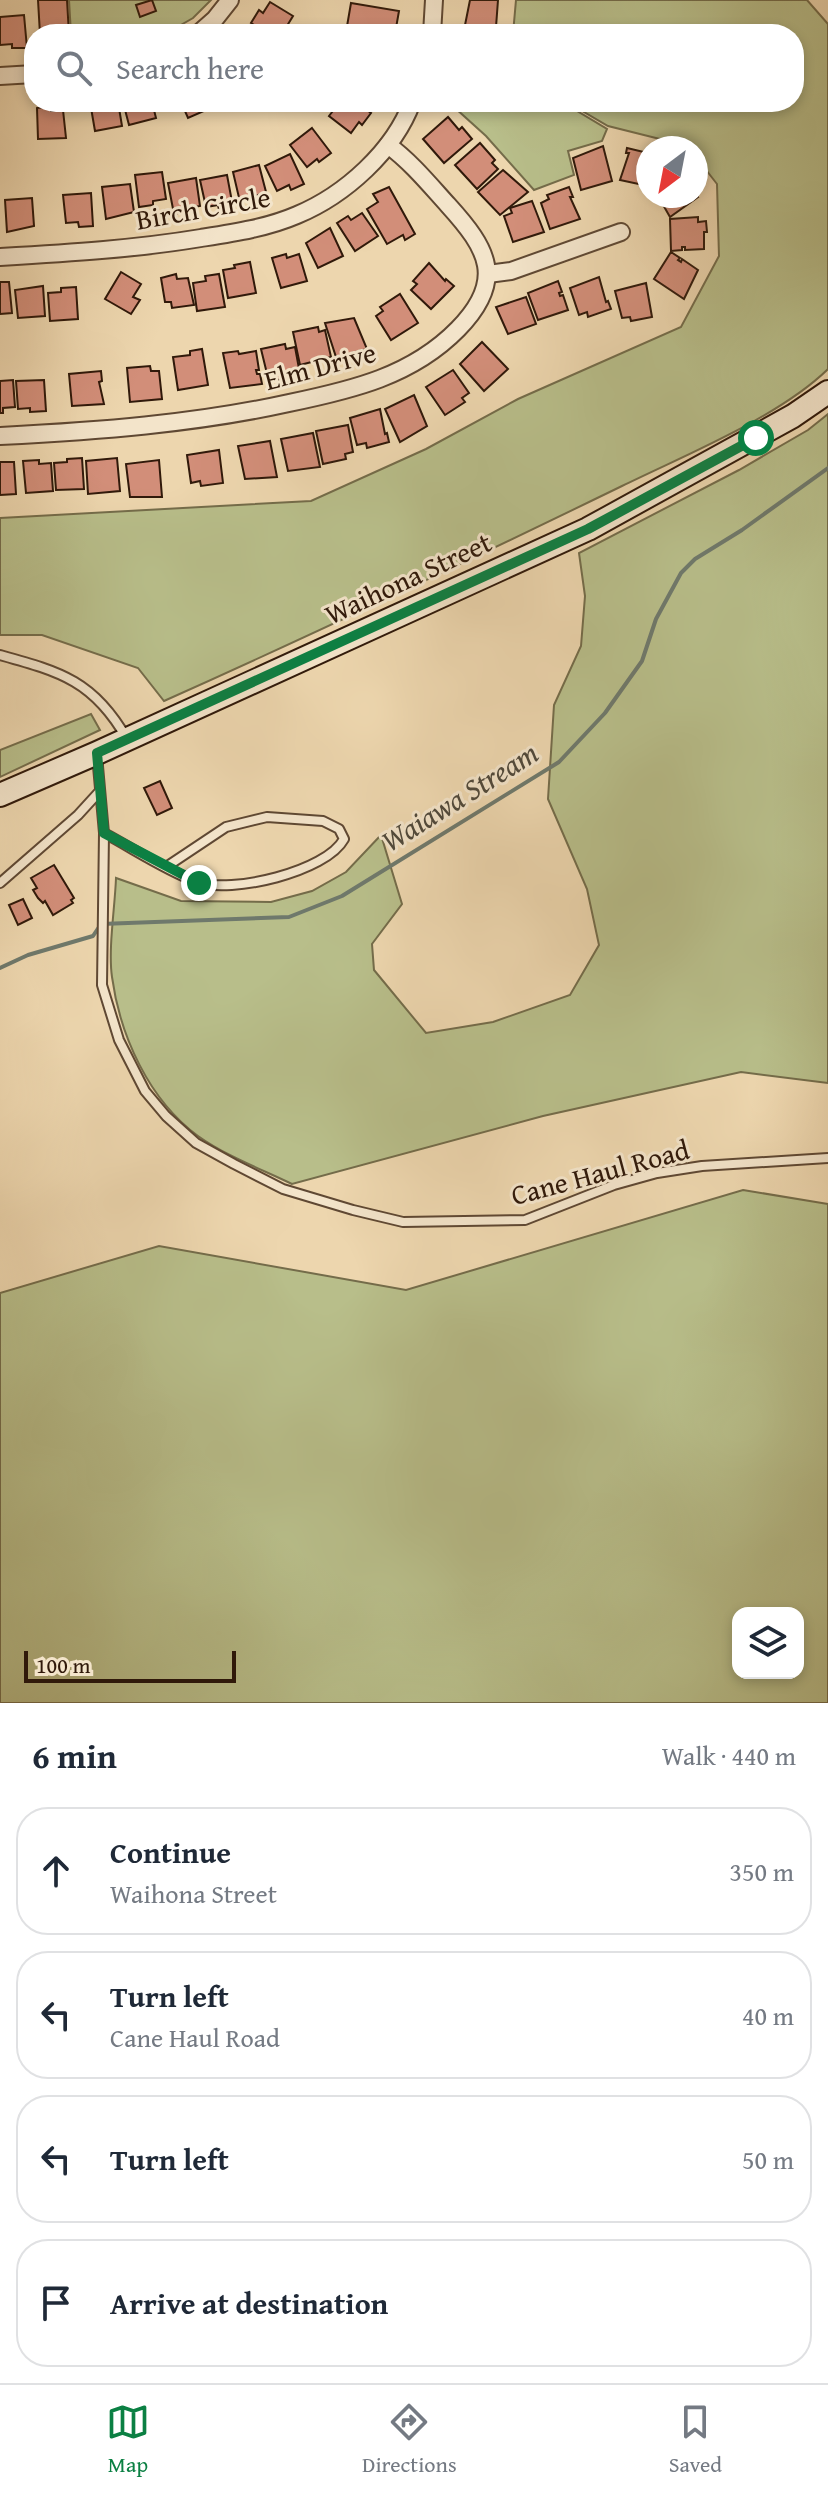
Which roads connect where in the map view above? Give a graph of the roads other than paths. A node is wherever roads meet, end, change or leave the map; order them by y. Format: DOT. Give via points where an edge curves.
graph roads {
  1 [pos="230,0"];
  2 [pos="434,0"];
  3 [pos="209,24"];
  4 [pos="433,24"];
  5 [pos="24,75"];
  6 [pos="0,76"];
  7 [pos="406,112"];
  8 [pos="388,145"];
  9 [pos="621,232"];
  10 [pos="0,257"];
  11 [pos="488,274"];
  12 [pos="828,392"];
  13 [pos="0,436"];
  14 [pos="0,655"];
  15 [pos="127,739"];
  16 [pos="97,753"];
  17 [pos="99,792"];
  18 [pos="0,795"];
  19 [pos="104,833"];
  20 [pos="166,867"];
  21 [pos="0,883"];
  22 [pos="828,1158"];
  1 -- 3 [label="street"];
  2 -- 4 [label="street"];
  5 -- 6 [label="street"];
  7 -- 8 [label="street, Birch Circle"];
  8 -- 10 [label="street, Birch Circle" via="338,192 268,225 166,243"];
  8 -- 11 [label="street" via="406,158 473,234"];
  9 -- 11 [label="street" via="511,271"];
  11 -- 13 [label="street, Elm Drive" via="479,303 456,331 418,361 371,384 201,419"];
  12 -- 15 [label="street, Waihona Street" via="588,529"];
  14 -- 15 [label="lane" via="70,678 95,694"];
  15 -- 16 [label="street, Waihona Street"];
  16 -- 17 [label="lane, Cane Haul Road"];
  16 -- 18 [label="street, Waihona Street"];
  17 -- 19 [label="lane, Cane Haul Road"];
  17 -- 21 [label="lane"];
  19 -- 20 [label="lane"];
  19 -- 22 [label="lane, Cane Haul Road" via="102,985 119,1040 145,1091 166,1116 196,1143 283,1189 403,1222 525,1220 657,1173"];
  20 -- 20 [label="lane" via="199,883 275,880 321,861 344,839 339,829 323,821 267,817 226,827"];
}
